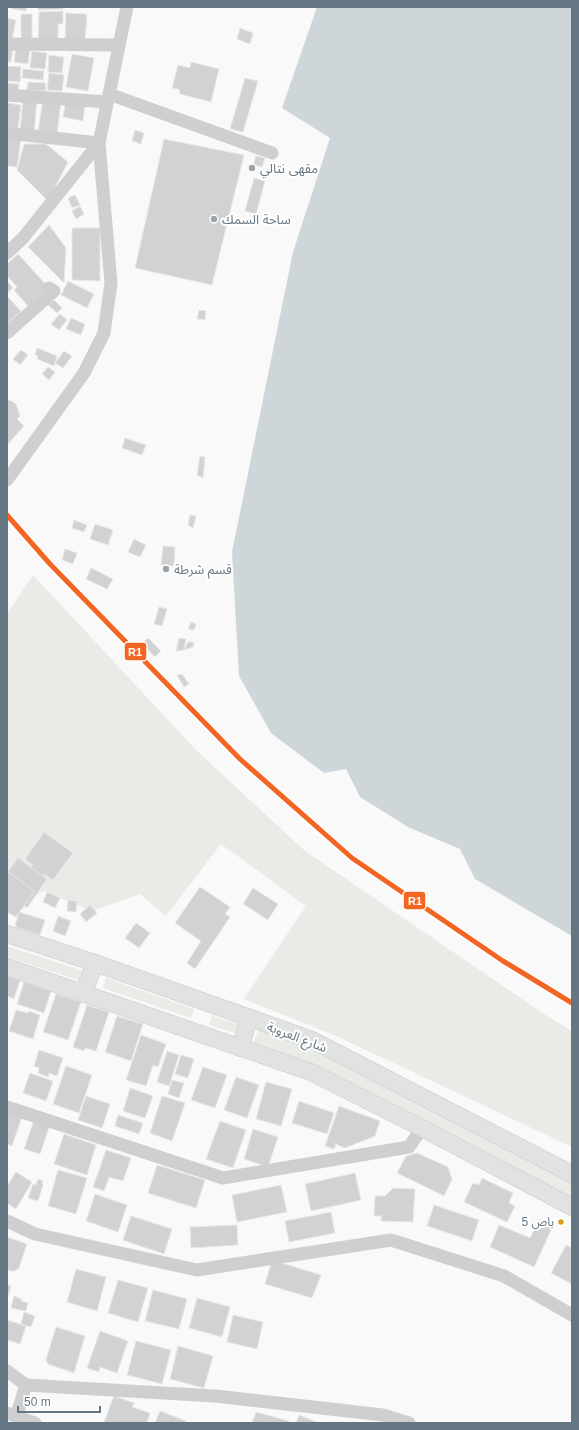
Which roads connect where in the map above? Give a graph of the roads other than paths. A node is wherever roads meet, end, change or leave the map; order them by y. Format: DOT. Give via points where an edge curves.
graph roads {
  1 [pos="127,7"];
  2 [pos="7,44"];
  3 [pos="119,45"];
  4 [pos="7,95"];
  5 [pos="108,98"];
  6 [pos="7,132"];
  7 [pos="99,143"];
  8 [pos="272,153"];
  9 [pos="7,253"];
  10 [pos="49,288"];
  11 [pos="7,333"];
  12 [pos="7,480"];
  13 [pos="7,934"];
  14 [pos="95,963"];
  15 [pos="7,967"];
  16 [pos="83,994"];
  17 [pos="249,1019"];
  18 [pos="240,1048"];
  19 [pos="7,1107"];
  20 [pos="422,1128"];
  21 [pos="572,1174"];
  22 [pos="572,1207"];
  23 [pos="7,1221"];
  24 [pos="572,1315"];
  25 [pos="7,1371"];
  26 [pos="26,1385"];
  27 [pos="11,1415"];
  28 [pos="35,1423"];
  29 [pos="409,1423"];
  1 -- 3 [label="street"];
  2 -- 3 [label="street"];
  3 -- 5 [label="street"];
  4 -- 5 [label="street"];
  5 -- 7 [label="street"];
  5 -- 8 [label="street"];
  6 -- 7 [label="street"];
  7 -- 9 [label="street" via="23,238"];
  7 -- 12 [label="street" via="111,284 104,333 84,373"];
  10 -- 11 [label="street" via="54,291"];
  13 -- 14 [label="main road, شارع العروبة"];
  14 -- 16 [label="main road"];
  14 -- 17 [label="main road, شارع العروبة"];
  15 -- 16 [label="main road"];
  16 -- 18 [label="main road"];
  17 -- 18 [label="main road"];
  17 -- 21 [label="main road, شارع العروبة" via="312,1040"];
  18 -- 20 [label="main road" via="311,1072"];
  19 -- 20 [label="street" via="223,1178 408,1147"];
  20 -- 22 [label="main road"];
  23 -- 24 [label="street" via="35,1234 197,1270 391,1240 504,1276"];
  25 -- 26 [label="street"];
  26 -- 27 [label="street"];
  26 -- 29 [label="street" via="215,1396 383,1415"];
  27 -- 28 [label="street"];
}
